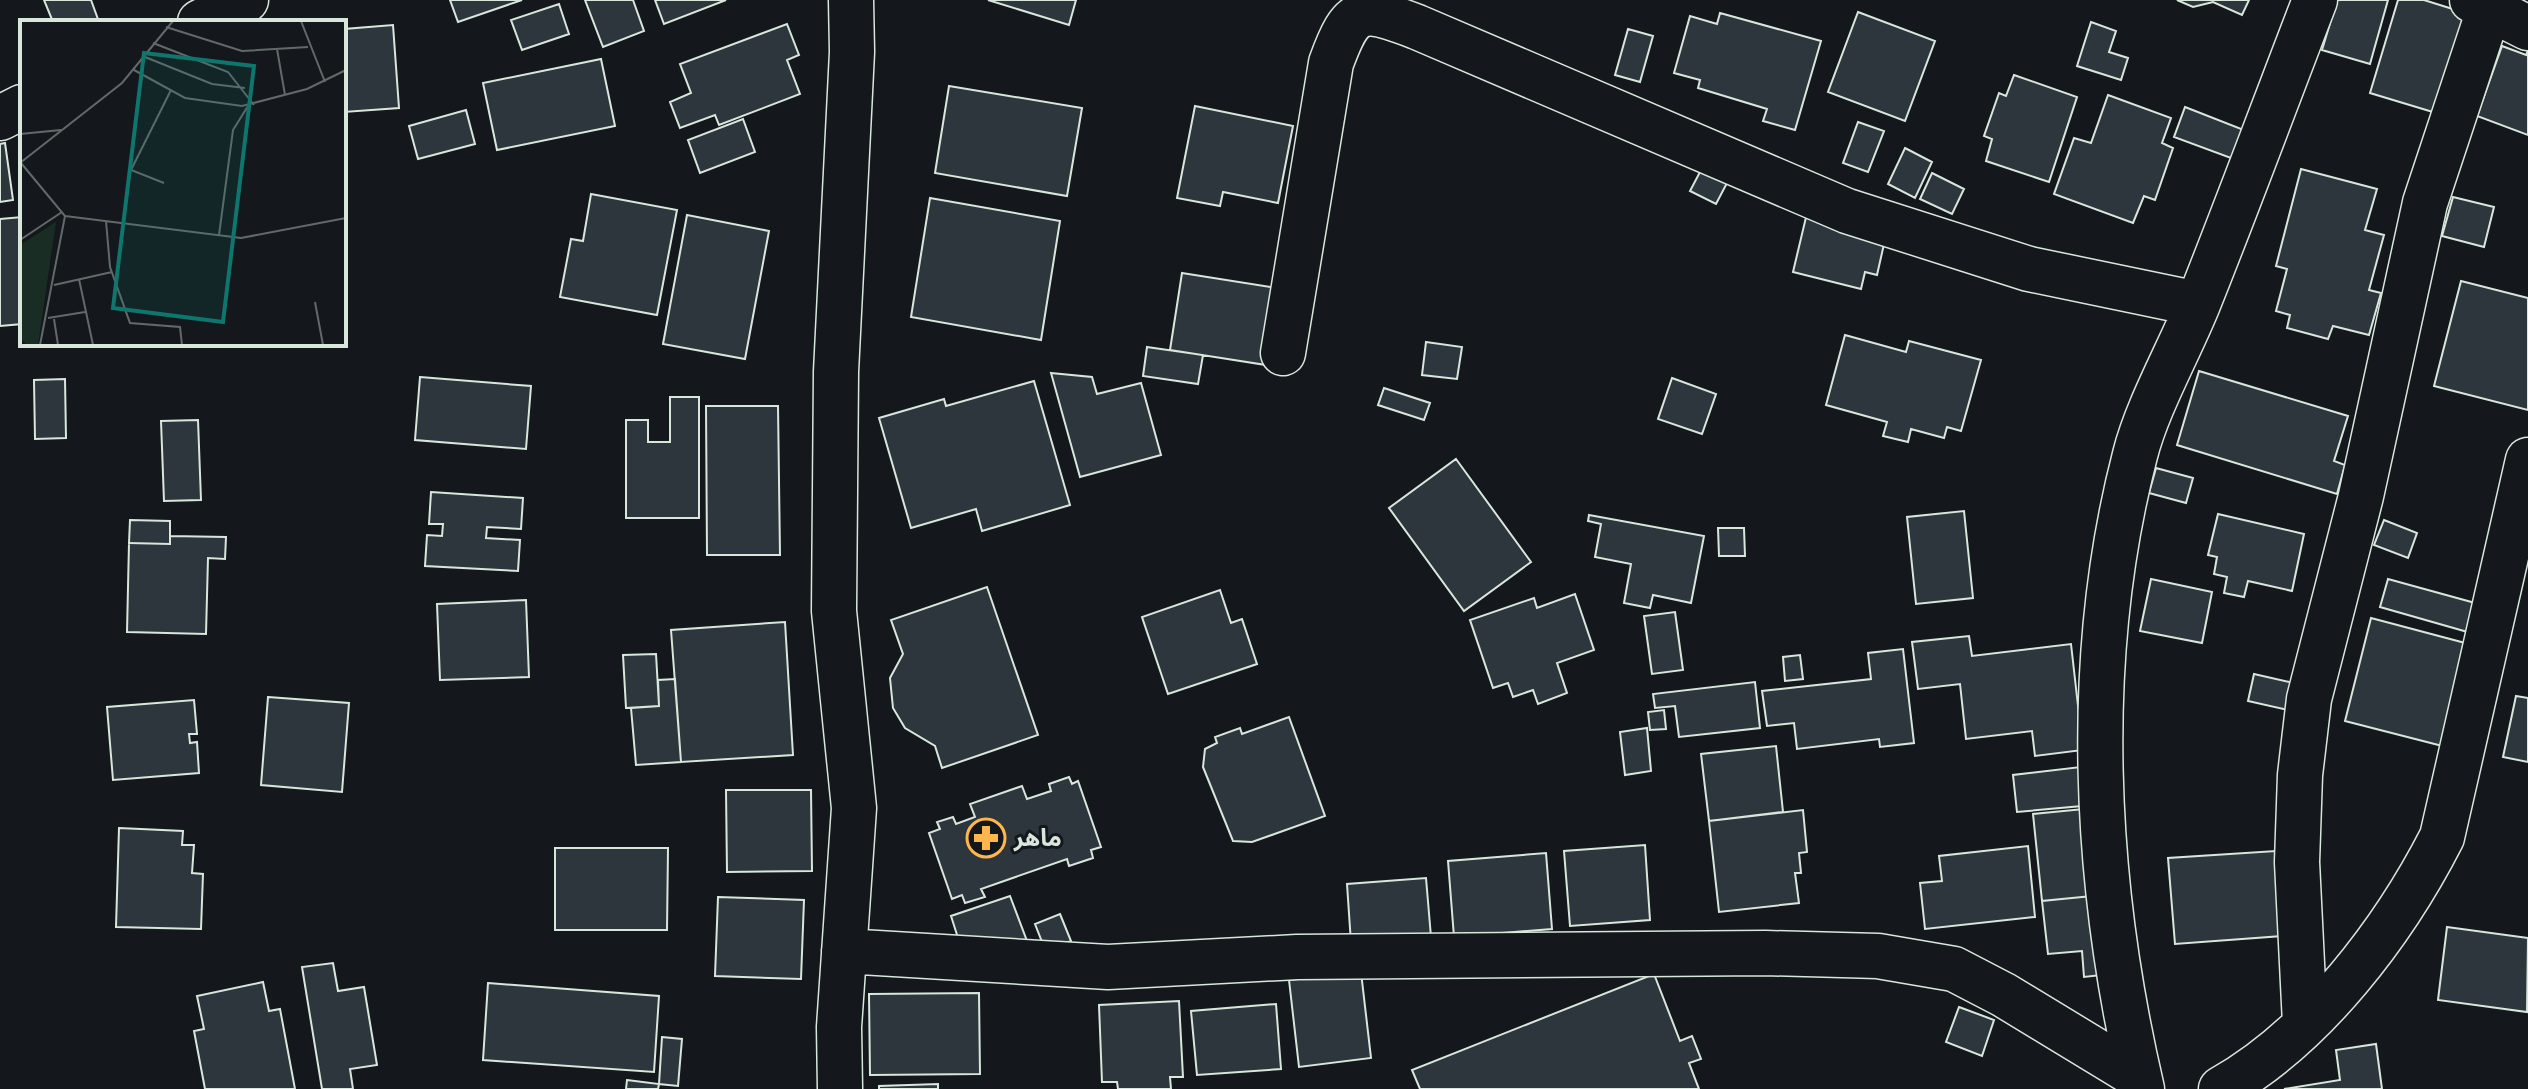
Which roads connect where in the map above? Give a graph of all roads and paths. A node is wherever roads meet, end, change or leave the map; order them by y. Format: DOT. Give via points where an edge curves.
graph roads {
  1 [pos="246,0"];
  2 [pos="851,0"];
  3 [pos="2315,0"];
  4 [pos="2480,5"];
  5 [pos="204,20"];
  6 [pos="2528,28"];
  7 [pos="20,108"];
  8 [pos="0,118"];
  9 [pos="2198,304"];
  10 [pos="1283,353"];
  11 [pos="2528,460"];
  12 [pos="844,951"];
  13 [pos="2305,1024"];
  14 [pos="2140,1083"];
  15 [pos="840,1089"];
  16 [pos="2221,1089"];
  1 -- 5 [label="street"];
  2 -- 12 [label="street" via="836,372 834,611 854,808"];
  3 -- 9 [label="street"];
  4 -- 6 [label="street"];
  4 -- 13 [label="street" via="2425,203 2361,496 2309,699 2297,862"];
  7 -- 8 [label="street"];
  9 -- 10 [label="street" via="2029,269 1847,211 1417,27 1372,14 1344,27 1331,63"];
  9 -- 14 [label="street" via="2135,452 2103,620 2102,793 2124,1014"];
  11 -- 13 [label="street" via="2442,837 2414,893 2380,940"];
  12 -- 14 [label="street" via="1108,967 1297,957 1878,956 1954,969"];
  12 -- 15 [label="street"];
  13 -- 16 [label="street"];
}
